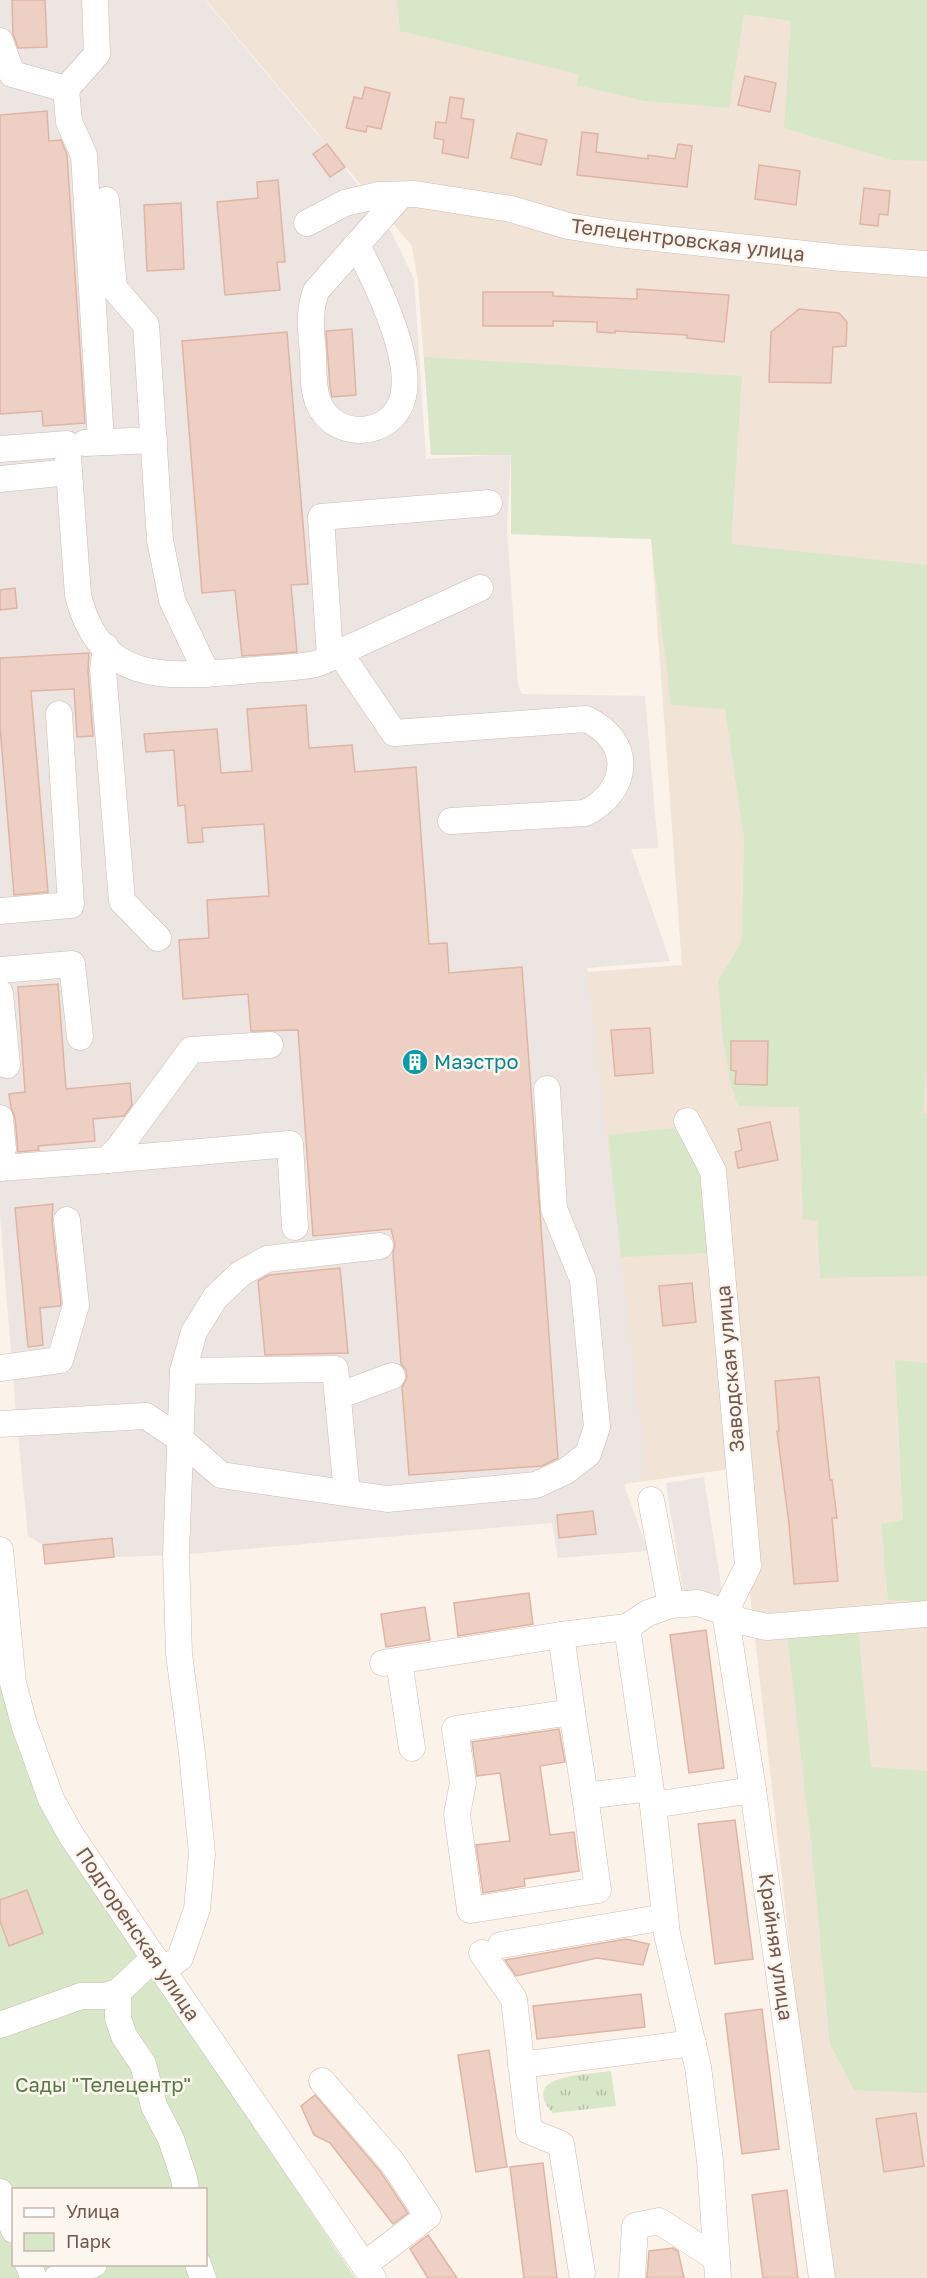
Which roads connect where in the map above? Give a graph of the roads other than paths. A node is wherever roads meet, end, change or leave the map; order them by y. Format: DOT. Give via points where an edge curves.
graph roads {
  1 [pos="95,0"];
  2 [pos="0,41"];
  3 [pos="66,89"];
  4 [pos="408,195"];
  5 [pos="106,200"];
  6 [pos="307,223"];
  7 [pos="357,246"];
  8 [pos="927,264"];
  9 [pos="154,440"];
  10 [pos="101,442"];
  11 [pos="67,444"];
  12 [pos="0,449"];
  13 [pos="69,472"];
  14 [pos="0,479"];
  15 [pos="489,504"];
  16 [pos="480,588"];
  17 [pos="106,647"];
  18 [pos="334,654"];
  19 [pos="207,674"];
  20 [pos="59,714"];
  21 [pos="451,821"];
  22 [pos="0,911"];
  23 [pos="158,938"];
  24 [pos="0,970"];
  25 [pos="0,993"];
  26 [pos="80,1037"];
  27 [pos="270,1045"];
  28 [pos="7,1065"];
  29 [pos="547,1089"];
  30 [pos="0,1118"];
  31 [pos="687,1121"];
  32 [pos="0,1159"];
  33 [pos="107,1160"];
  34 [pos="0,1168"];
  35 [pos="67,1220"];
  36 [pos="296,1227"];
  37 [pos="380,1246"];
  38 [pos="0,1368"];
  39 [pos="183,1371"];
  40 [pos="392,1376"];
  41 [pos="338,1396"];
  42 [pos="0,1424"];
  43 [pos="180,1439"];
  44 [pos="347,1493"];
  45 [pos="651,1500"];
  46 [pos="0,1550"];
  47 [pos="671,1605"];
  48 [pos="927,1614"];
  49 [pos="725,1615"];
  50 [pos="627,1626"];
  51 [pos="561,1635"];
  52 [pos="573,1712"];
  53 [pos="412,1748"];
  54 [pos="753,1790"];
  55 [pos="585,1796"];
  56 [pos="652,1796"];
  57 [pos="665,1917"];
  58 [pos="158,1964"];
  59 [pos="118,1992"];
  60 [pos="0,2025"];
  61 [pos="693,2043"];
  62 [pos="521,2065"];
  63 [pos="322,2081"];
  64 [pos="186,2188"];
  65 [pos="0,2192"];
  66 [pos="12,2225"];
  67 [pos="91,2266"];
  68 [pos="717,2268"];
  69 [pos="368,2271"];
  70 [pos="582,2273"];
  71 [pos="57,2278"];
  72 [pos="632,2278"];
  73 [pos="822,2278"];
  1 -- 3 [label="street" via="97,54"];
  2 -- 3 [label="street" via="12,74"];
  3 -- 10 [label="street" via="69,122 84,155"];
  4 -- 6 [label="street, Телецентровская улица" via="379,195 345,203"];
  4 -- 7 [label="street"];
  4 -- 8 [label="street, Телецентровская улица" via="511,209 567,226 618,234"];
  5 -- 9 [label="street" via="114,288 146,325"];
  7 -- 7 [label="street" via="316,291 310,309 319,405 340,426 355,431 385,423 396,412 403,399 405,379 379,287"];
  9 -- 10 [label="street"];
  9 -- 19 [label="street" via="160,540 172,600"];
  10 -- 11 [label="street"];
  11 -- 12 [label="street"];
  11 -- 13 [label="street"];
  13 -- 14 [label="street"];
  13 -- 17 [label="street" via="78,595 92,632"];
  15 -- 18 [label="street" via="321,517"];
  16 -- 18 [label="street"];
  17 -- 19 [label="street" via="140,670"];
  17 -- 23 [label="street" via="103,670 122,901"];
  18 -- 19 [label="street" via="317,664"];
  18 -- 21 [label="street" via="394,733 586,719 607,732 618,750 619,781 611,796 585,813"];
  20 -- 22 [label="street" via="71,905"];
  24 -- 26 [label="street" via="72,964"];
  25 -- 28 [label="street"];
  27 -- 33 [label="street" via="191,1050"];
  29 -- 44 [label="street" via="554,1209 583,1280 597,1427 588,1454 566,1471 536,1485 387,1499"];
  30 -- 32 [label="street"];
  31 -- 49 [label="street, Заводская улица" via="713,1171 748,1566"];
  33 -- 34 [label="street"];
  33 -- 36 [label="street" via="290,1144"];
  35 -- 38 [label="street" via="76,1305 60,1360"];
  37 -- 39 [label="street" via="267,1259 240,1274 215,1298 194,1332"];
  39 -- 41 [label="street" via="335,1369"];
  39 -- 43 [label="street"];
  40 -- 41 [label="street"];
  41 -- 44 [label="street"];
  42 -- 43 [label="street" via="146,1416"];
  43 -- 44 [label="street" via="221,1475"];
  43 -- 58 [label="street" via="176,1555 179,1654 202,1854 196,1909 180,1958"];
  45 -- 47 [label="street"];
  46 -- 58 [label="street, Подгоренская улица" via="14,1683 36,1761 71,1835"];
  47 -- 49 [label="street" via="698,1603"];
  47 -- 50 [label="street"];
  48 -- 49 [label="street" via="767,1627"];
  49 -- 54 [label="street, Крайняя улица"];
  50 -- 51 [label="street"];
  50 -- 56 [label="street"];
  51 -- 52 [label="street"];
  51 -- 53 [label="street" via="391,1662"];
  52 -- 55 [label="street"];
  52 -- 55 [label="street" via="455,1729 463,1783 457,1814 470,1910 598,1890"];
  54 -- 56 [label="street"];
  54 -- 73 [label="street, Крайняя улица"];
  55 -- 56 [label="street"];
  56 -- 57 [label="street"];
  57 -- 61 [label="street"];
  57 -- 62 [label="street" via="492,1949 514,1999"];
  58 -- 59 [label="street"];
  58 -- 69 [label="street, Подгоренская улица"];
  59 -- 60 [label="street" via="81,1996"];
  59 -- 64 [label="street" via="118,2018 124,2036 143,2064 154,2106 171,2139"];
  61 -- 62 [label="street"];
  61 -- 68 [label="street" via="710,2161"];
  62 -- 70 [label="street" via="529,2131 561,2144"];
  63 -- 69 [label="street" via="392,2162 428,2216"];
  65 -- 66 [label="street"];
  67 -- 71 [label="street"];
  68 -- 72 [label="street" via="659,2221 635,2226"];
}
